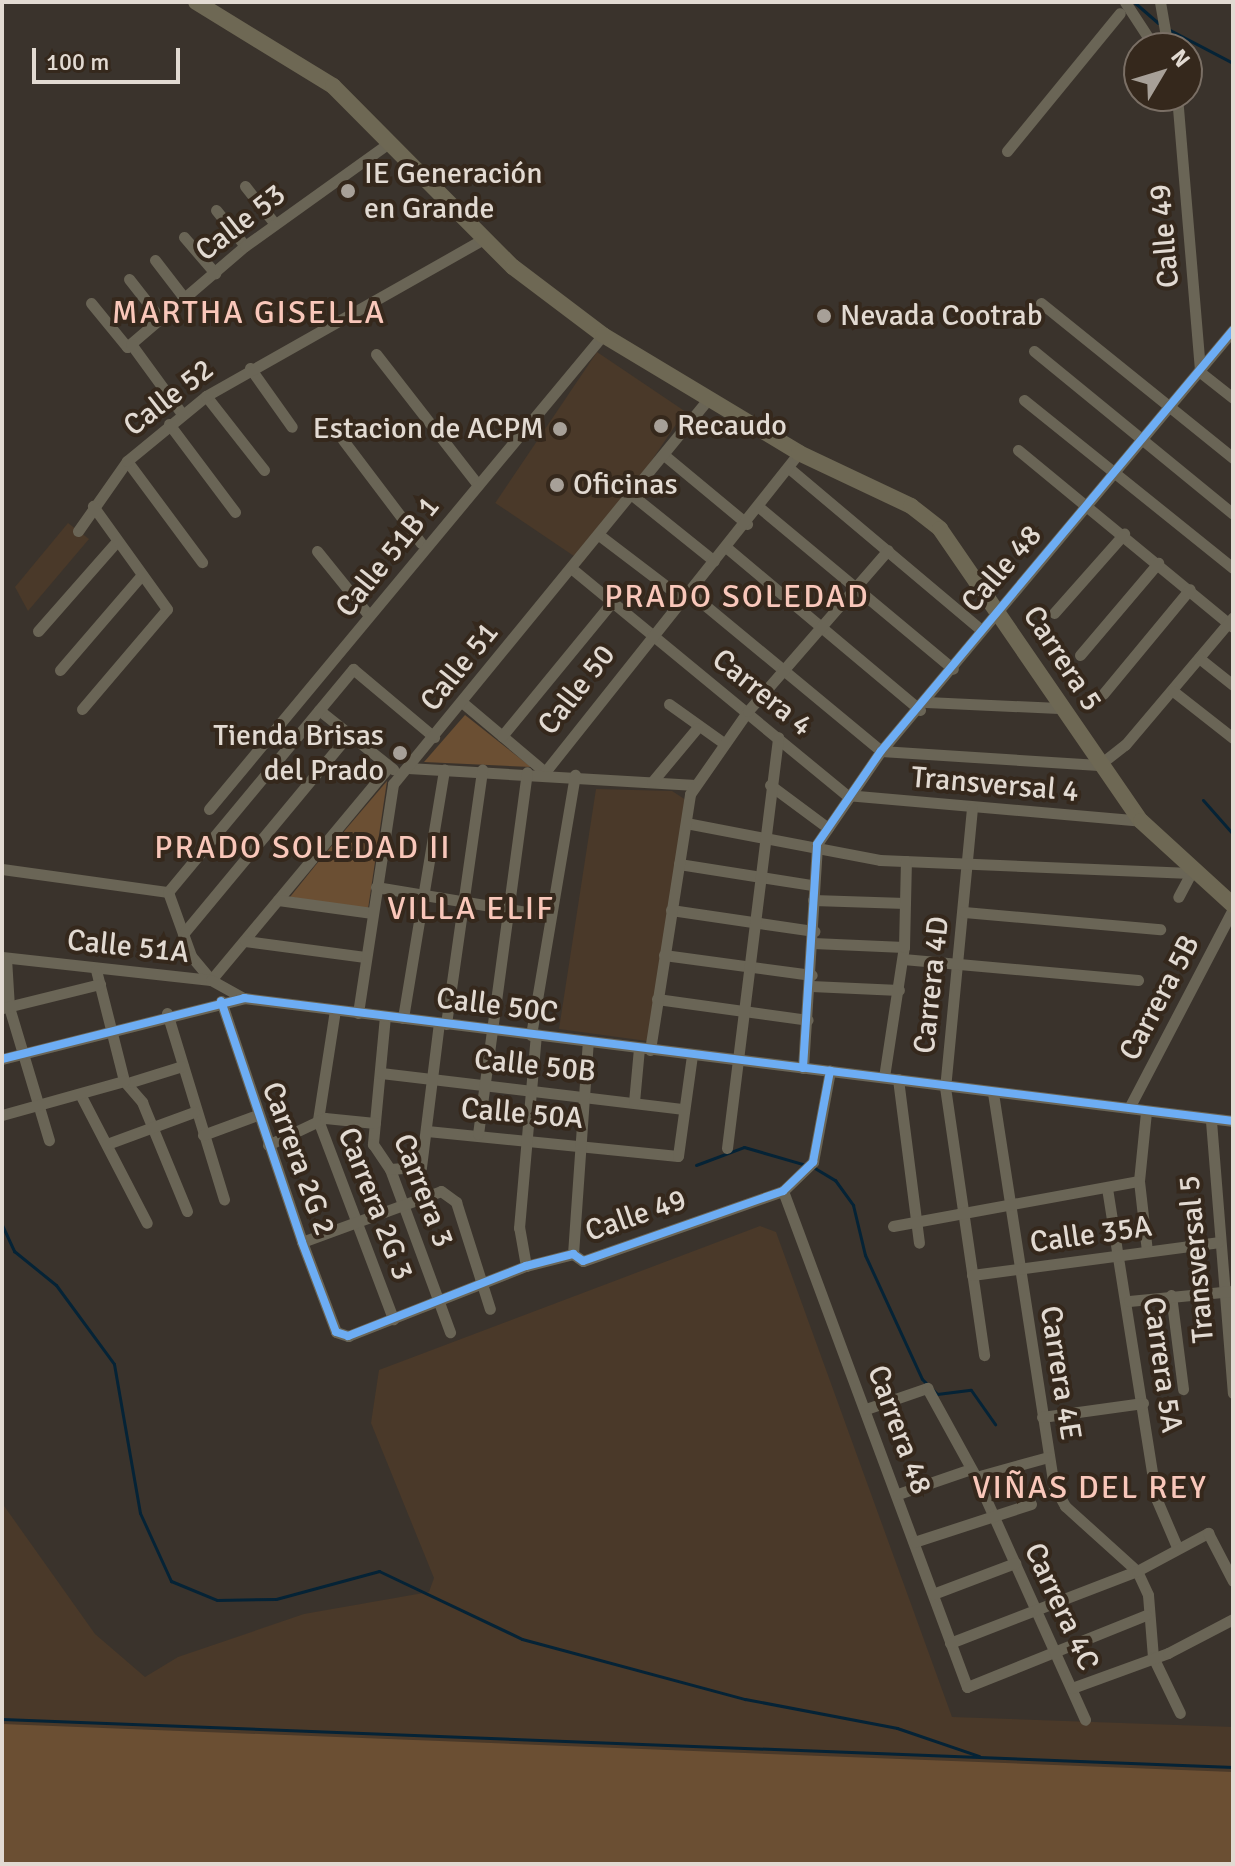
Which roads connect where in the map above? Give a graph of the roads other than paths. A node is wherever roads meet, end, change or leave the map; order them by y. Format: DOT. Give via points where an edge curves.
graph roads {
  1 [pos="196,2"];
  2 [pos="1160,6"];
  3 [pos="1122,8"];
  4 [pos="1142,32"];
  5 [pos="1164,32"];
  6 [pos="1178,112"];
  7 [pos="390,142"];
  8 [pos="1007,151"];
  9 [pos="245,186"];
  10 [pos="216,210"];
  11 [pos="275,224"];
  12 [pos="184,237"];
  13 [pos="483,239"];
  14 [pos="245,246"];
  15 [pos="155,260"];
  16 [pos="215,273"];
  17 [pos="129,279"];
  18 [pos="185,299"];
  19 [pos="91,303"];
  20 [pos="1041,303"];
  21 [pos="161,320"];
  22 [pos="1233,330"];
  23 [pos="603,335"];
  24 [pos="129,346"];
  25 [pos="1034,351"];
  26 [pos="376,354"];
  27 [pos="250,368"];
  28 [pos="1200,372"];
  29 [pos="206,396"];
  30 [pos="1233,398"];
  31 [pos="707,400"];
  32 [pos="1024,400"];
  33 [pos="1171,406"];
  34 [pos="182,414"];
  35 [pos="169,424"];
  36 [pos="292,427"];
  37 [pos="343,440"];
  38 [pos="1143,440"];
  39 [pos="1018,450"];
  40 [pos="799,453"];
  41 [pos="664,455"];
  42 [pos="1233,458"];
  43 [pos="127,461"];
  44 [pos="790,469"];
  45 [pos="264,470"];
  46 [pos="1115,473"];
  47 [pos="478,485"];
  48 [pos="632,495"];
  49 [pos="1087,505"];
  50 [pos="93,506"];
  51 [pos="760,508"];
  52 [pos="235,512"];
  53 [pos="1233,514"];
  54 [pos="747,524"];
  55 [pos="78,531"];
  56 [pos="1124,534"];
  57 [pos="599,535"];
  58 [pos="117,541"];
  59 [pos="421,543"];
  60 [pos="727,548"];
  61 [pos="888,550"];
  62 [pos="317,551"];
  63 [pos="714,561"];
  64 [pos="202,562"];
  65 [pos="1158,563"];
  66 [pos="571,568"];
  67 [pos="1233,568"];
  68 [pos="140,577"];
  69 [pos="853,589"];
  70 [pos="1190,589"];
  71 [pos="686,595"];
  72 [pos="612,602"];
  73 [pos="997,610"];
  74 [pos="367,613"];
  75 [pos="1054,613"];
  76 [pos="1231,622"];
  77 [pos="821,627"];
  78 [pos="981,630"];
  79 [pos="38,631"];
  80 [pos="651,634"];
  81 [pos="1080,655"];
  82 [pos="1199,658"];
  83 [pos="953,669"];
  84 [pos="60,670"];
  85 [pos="783,670"];
  86 [pos="1233,685"];
  87 [pos="1173,691"];
  88 [pos="1103,694"];
  89 [pos="463,703"];
  90 [pos="669,704"];
  91 [pos="923,706"];
  92 [pos="1059,708"];
  93 [pos="82,709"];
  94 [pos="319,710"];
  95 [pos="748,711"];
  96 [pos="697,728"];
  97 [pos="349,734"];
  98 [pos="502,736"];
  99 [pos="434,737"];
  100 [pos="778,737"];
  101 [pos="1233,738"];
  102 [pos="722,742"];
  103 [pos="881,751"];
  104 [pos="1099,765"];
  105 [pos="389,766"];
  106 [pos="444,769"];
  107 [pos="482,770"];
  108 [pos="404,771"];
  109 [pos="527,772"];
  110 [pos="545,772"];
  111 [pos="575,775"];
  112 [pos="652,782"];
  113 [pos="695,785"];
  114 [pos="770,785"];
  115 [pos="846,795"];
  116 [pos="972,808"];
  117 [pos="209,809"];
  118 [pos="1141,821"];
  119 [pos="686,823"];
  120 [pos="828,828"];
  121 [pos="762,835"];
  122 [pos="817,844"];
  123 [pos="906,861"];
  124 [pos="679,864"];
  125 [pos="966,865"];
  126 [pos="2,869"];
  127 [pos="1191,873"];
  128 [pos="757,878"];
  129 [pos="812,885"];
  130 [pos="376,887"];
  131 [pos="168,892"];
  132 [pos="423,895"];
  133 [pos="1178,897"];
  134 [pos="278,900"];
  135 [pos="813,900"];
  136 [pos="464,902"];
  137 [pos="905,903"];
  138 [pos="1233,907"];
  139 [pos="508,909"];
  140 [pos="671,910"];
  141 [pos="964,912"];
  142 [pos="372,913"];
  143 [pos="551,916"];
  144 [pos="751,923"];
  145 [pos="1160,929"];
  146 [pos="183,934"];
  147 [pos="813,937"];
  148 [pos="245,941"];
  149 [pos="904,947"];
  150 [pos="664,955"];
  151 [pos="4,957"];
  152 [pos="365,957"];
  153 [pos="903,959"];
  154 [pos="747,966"];
  155 [pos="96,970"];
  156 [pos="959,970"];
  157 [pos="211,980"];
  158 [pos="1138,980"];
  159 [pos="812,981"];
  160 [pos="100,984"];
  161 [pos="899,990"];
  162 [pos="244,998"];
  163 [pos="657,999"];
  164 [pos="221,1001"];
  165 [pos="5,1008"];
  166 [pos="335,1010"];
  167 [pos="743,1011"];
  168 [pos="167,1013"];
  169 [pos="358,1013"];
  170 [pos="385,1016"];
  171 [pos="403,1018"];
  172 [pos="808,1020"];
  173 [pos="443,1023"];
  174 [pos="490,1029"];
  175 [pos="112,1031"];
  176 [pos="533,1035"];
  177 [pos="588,1042"];
  178 [pos="644,1049"];
  179 [pos="21,1055"];
  180 [pos="692,1055"];
  181 [pos="2,1059"];
  182 [pos="738,1061"];
  183 [pos="182,1066"];
  184 [pos="803,1068"];
  185 [pos="830,1071"];
  186 [pos="381,1073"];
  187 [pos="884,1077"];
  188 [pos="898,1079"];
  189 [pos="433,1080"];
  190 [pos="128,1082"];
  191 [pos="482,1084"];
  192 [pos="945,1087"];
  193 [pos="532,1090"];
  194 [pos="993,1093"];
  195 [pos="80,1094"];
  196 [pos="581,1095"];
  197 [pos="634,1102"];
  198 [pos="40,1105"];
  199 [pos="1129,1108"];
  200 [pos="684,1109"];
  201 [pos="194,1112"];
  202 [pos="1146,1112"];
  203 [pos="2,1115"];
  204 [pos="257,1115"];
  205 [pos="318,1120"];
  206 [pos="1211,1121"];
  207 [pos="1233,1121"];
  208 [pos="375,1123"];
  209 [pos="151,1127"];
  210 [pos="427,1131"];
  211 [pos="478,1134"];
  212 [pos="203,1135"];
  213 [pos="49,1140"];
  214 [pos="529,1140"];
  215 [pos="579,1142"];
  216 [pos="107,1144"];
  217 [pos="268,1145"];
  218 [pos="727,1148"];
  219 [pos="390,1169"];
  220 [pos="1139,1181"];
  221 [pos="1107,1188"];
  222 [pos="783,1191"];
  223 [pos="224,1199"];
  224 [pos="402,1202"];
  225 [pos="1010,1206"];
  226 [pos="187,1211"];
  227 [pos="962,1213"];
  228 [pos="356,1220"];
  229 [pos="914,1222"];
  230 [pos="147,1223"];
  231 [pos="893,1226"];
  232 [pos="302,1242"];
  233 [pos="1218,1242"];
  234 [pos="919,1243"];
  235 [pos="1147,1251"];
  236 [pos="573,1254"];
  237 [pos="1122,1255"];
  238 [pos="526,1266"];
  239 [pos="1019,1269"];
  240 [pos="972,1275"];
  241 [pos="481,1282"];
  242 [pos="1229,1291"];
  243 [pos="1171,1295"];
  244 [pos="438,1299"];
  245 [pos="1129,1301"];
  246 [pos="490,1309"];
  247 [pos="393,1319"];
  248 [pos="336,1332"];
  249 [pos="450,1332"];
  250 [pos="984,1355"];
  251 [pos="1183,1389"];
  252 [pos="1233,1393"];
  253 [pos="1143,1403"];
  254 [pos="866,1409"];
  255 [pos="1042,1417"];
  256 [pos="1048,1457"];
  257 [pos="973,1473"];
  258 [pos="898,1494"];
  259 [pos="1031,1504"];
  260 [pos="993,1516"];
  261 [pos="914,1542"];
  262 [pos="1177,1547"];
  263 [pos="1015,1563"];
  264 [pos="1137,1571"];
  265 [pos="1233,1581"];
  266 [pos="933,1594"];
  267 [pos="1037,1612"];
  268 [pos="1146,1615"];
  269 [pos="1233,1619"];
  270 [pos="950,1643"];
  271 [pos="1057,1653"];
  272 [pos="1153,1657"];
  273 [pos="1072,1688"];
  274 [pos="1180,1713"];
  275 [pos="1085,1720"];
  1 -- 7 [label="main road, Carrera 5" via="333,86"];
  2 -- 5 [label="street"];
  3 -- 4 [label="street"];
  3 -- 8 [label="street"];
  6 -- 28 [label="street, Calle 49"];
  7 -- 11 [label="street, Calle 53"];
  7 -- 13 [label="main road, Carrera 5"];
  9 -- 11 [label="street"];
  10 -- 14 [label="street"];
  11 -- 14 [label="street, Calle 53"];
  12 -- 16 [label="street"];
  13 -- 23 [label="main road, Carrera 5"];
  13 -- 27 [label="street, Calle 52"];
  14 -- 16 [label="street, Calle 53"];
  15 -- 18 [label="street"];
  16 -- 18 [label="street, Calle 53"];
  17 -- 21 [label="street"];
  18 -- 21 [label="street, Calle 53"];
  19 -- 24 [label="street"];
  20 -- 33 [label="street"];
  21 -- 24 [label="street, Calle 53"];
  22 -- 28 [label="street, Calle 48"];
  23 -- 31 [label="main road, Carrera 5"];
  23 -- 47 [label="street, Calle 51B 1"];
  24 -- 34 [label="street"];
  25 -- 38 [label="street"];
  26 -- 47 [label="street"];
  27 -- 29 [label="street, Calle 52"];
  27 -- 36 [label="street"];
  28 -- 30 [label="street"];
  28 -- 33 [label="street, Calle 48"];
  29 -- 34 [label="street, Calle 52"];
  29 -- 45 [label="street"];
  31 -- 40 [label="main road, Carrera 5"];
  31 -- 41 [label="street, Calle 51"];
  32 -- 46 [label="street"];
  33 -- 38 [label="street, Calle 48"];
  33 -- 42 [label="street"];
  34 -- 35 [label="street, Calle 52"];
  35 -- 43 [label="street, Calle 52"];
  35 -- 52 [label="street"];
  37 -- 59 [label="street"];
  38 -- 46 [label="street, Calle 48"];
  38 -- 53 [label="street"];
  39 -- 49 [label="street"];
  40 -- 44 [label="street, Calle 50"];
  40 -- 73 [label="main road, Carrera 5" via="911,506 940,529"];
  41 -- 48 [label="street, Calle 51"];
  41 -- 54 [label="street"];
  43 -- 50 [label="street, Calle 52"];
  43 -- 64 [label="street"];
  44 -- 51 [label="street, Calle 50"];
  44 -- 61 [label="street, Carrera 5"];
  46 -- 49 [label="street, Calle 48"];
  46 -- 67 [label="street"];
  47 -- 117 [label="street, Calle 51B 1"];
  48 -- 57 [label="street, Calle 51"];
  48 -- 63 [label="street"];
  49 -- 56 [label="street"];
  49 -- 73 [label="street, Calle 48"];
  50 -- 55 [label="street, Calle 52"];
  50 -- 58 [label="street"];
  51 -- 54 [label="street, Calle 50"];
  51 -- 69 [label="street"];
  54 -- 60 [label="street, Calle 50"];
  56 -- 65 [label="street"];
  56 -- 75 [label="street"];
  57 -- 66 [label="street, Calle 51"];
  57 -- 71 [label="street"];
  58 -- 68 [label="street"];
  58 -- 79 [label="street"];
  60 -- 63 [label="street, Calle 50"];
  60 -- 77 [label="street"];
  61 -- 69 [label="street"];
  61 -- 78 [label="street, Carrera 5"];
  62 -- 74 [label="street"];
  63 -- 71 [label="street, Calle 50"];
  65 -- 70 [label="street"];
  65 -- 81 [label="street"];
  66 -- 72 [label="street, Carrera 4"];
  66 -- 89 [label="street, Calle 51"];
  68 -- 84 [label="street"];
  68 -- 93 [label="street" via="167,609"];
  69 -- 77 [label="street"];
  69 -- 83 [label="street"];
  70 -- 76 [label="street"];
  70 -- 88 [label="street"];
  71 -- 80 [label="street, Calle 50"];
  71 -- 85 [label="street"];
  72 -- 80 [label="street, Carrera 4"];
  72 -- 98 [label="street"];
  73 -- 78 [label="street, Calle 48"];
  73 -- 92 [label="main road, Carrera 5"];
  76 -- 82 [label="street"];
  77 -- 85 [label="street"];
  77 -- 91 [label="street"];
  78 -- 83 [label="street, Calle 48"];
  80 -- 95 [label="street, Carrera 4"];
  80 -- 110 [label="street, Calle 50"];
  82 -- 86 [label="street"];
  82 -- 87 [label="street"];
  83 -- 91 [label="street, Calle 48"];
  85 -- 95 [label="street"];
  85 -- 103 [label="street"];
  87 -- 101 [label="street"];
  87 -- 104 [label="street"];
  89 -- 98 [label="street"];
  89 -- 99 [label="street, Calle 51"];
  90 -- 96 [label="street"];
  91 -- 92 [label="street"];
  91 -- 103 [label="street, Calle 48"];
  92 -- 104 [label="main road, Carrera 5"];
  94 -- 97 [label="street"];
  94 -- 99 [label="street" via="353,669"];
  94 -- 131 [label="street"];
  95 -- 100 [label="street, Carrera 4"];
  95 -- 102 [label="street"];
  96 -- 102 [label="street"];
  96 -- 112 [label="street"];
  97 -- 105 [label="street"];
  97 -- 146 [label="street, Calle 51A"];
  98 -- 110 [label="street"];
  99 -- 108 [label="street, Calle 51"];
  100 -- 114 [label="street"];
  100 -- 115 [label="street, Carrera 4"];
  102 -- 113 [label="street"];
  103 -- 104 [label="street"];
  103 -- 115 [label="street, Calle 48"];
  104 -- 118 [label="main road, Carrera 5"];
  105 -- 108 [label="street"];
  105 -- 134 [label="street"];
  106 -- 107 [label="street"];
  106 -- 108 [label="street"];
  106 -- 132 [label="street"];
  107 -- 109 [label="street"];
  107 -- 136 [label="street"];
  108 -- 130 [label="street, Calle 51" via="393,784"];
  109 -- 110 [label="street"];
  109 -- 139 [label="street"];
  110 -- 111 [label="street"];
  111 -- 112 [label="street"];
  111 -- 143 [label="street"];
  112 -- 113 [label="street"];
  113 -- 119 [label="street"];
  114 -- 120 [label="street"];
  114 -- 121 [label="street"];
  115 -- 116 [label="street, Transversal 4"];
  115 -- 120 [label="street, Calle 48"];
  116 -- 118 [label="street, Transversal 4"];
  116 -- 125 [label="street, Carrera 4D"];
  118 -- 127 [label="main road, Carrera 5"];
  119 -- 121 [label="street"];
  119 -- 124 [label="street"];
  120 -- 122 [label="street, Calle 48"];
  121 -- 122 [label="street"];
  121 -- 128 [label="street"];
  122 -- 123 [label="street" via="842,856"];
  122 -- 129 [label="street"];
  123 -- 125 [label="street"];
  123 -- 137 [label="street"];
  124 -- 128 [label="street"];
  124 -- 140 [label="street"];
  125 -- 127 [label="street"];
  125 -- 141 [label="street, Carrera 4D"];
  126 -- 131 [label="street"];
  127 -- 133 [label="street"];
  127 -- 138 [label="main road, Carrera 5"];
  128 -- 129 [label="street"];
  128 -- 144 [label="street"];
  129 -- 135 [label="street"];
  130 -- 132 [label="street"];
  130 -- 142 [label="street, Calle 51"];
  131 -- 146 [label="street"];
  132 -- 136 [label="street"];
  132 -- 171 [label="street"];
  134 -- 142 [label="street"];
  134 -- 148 [label="street"];
  135 -- 137 [label="street"];
  135 -- 147 [label="street"];
  136 -- 139 [label="street"];
  136 -- 173 [label="street"];
  137 -- 149 [label="street"];
  138 -- 199 [label="street, Carrera 5B"];
  139 -- 143 [label="street"];
  139 -- 174 [label="street"];
  140 -- 144 [label="street"];
  140 -- 150 [label="street"];
  141 -- 145 [label="street"];
  141 -- 156 [label="street, Carrera 4D"];
  142 -- 152 [label="street, Calle 51"];
  143 -- 176 [label="street"];
  144 -- 147 [label="street"];
  144 -- 154 [label="street"];
  146 -- 157 [label="street"];
  147 -- 149 [label="street"];
  147 -- 159 [label="street"];
  148 -- 152 [label="street"];
  148 -- 157 [label="street"];
  149 -- 153 [label="street"];
  150 -- 154 [label="street"];
  150 -- 163 [label="street"];
  151 -- 155 [label="street, Calle 51A"];
  151 -- 165 [label="street"];
  152 -- 169 [label="street, Calle 51"];
  153 -- 156 [label="street"];
  153 -- 161 [label="street"];
  154 -- 159 [label="street"];
  154 -- 167 [label="street"];
  155 -- 157 [label="street, Calle 51A"];
  155 -- 160 [label="street"];
  156 -- 158 [label="street"];
  156 -- 192 [label="street, Carrera 4D"];
  157 -- 162 [label="street, Calle 51A"];
  159 -- 161 [label="street"];
  159 -- 172 [label="street"];
  160 -- 165 [label="street"];
  160 -- 175 [label="street"];
  161 -- 187 [label="street"];
  162 -- 164 [label="street, Calle 50C"];
  162 -- 166 [label="street, Calle 50C"];
  163 -- 167 [label="street"];
  163 -- 178 [label="street"];
  164 -- 168 [label="street, Calle 50C"];
  164 -- 204 [label="street, Carrera 2G 2"];
  165 -- 179 [label="street"];
  166 -- 169 [label="street, Calle 50C"];
  166 -- 205 [label="street, Carrera 2G 3"];
  167 -- 172 [label="street"];
  167 -- 182 [label="street"];
  168 -- 175 [label="street, Calle 50C"];
  168 -- 183 [label="street"];
  169 -- 170 [label="street, Calle 50C"];
  170 -- 171 [label="street, Calle 50C"];
  170 -- 186 [label="street, Carrera 3"];
  171 -- 173 [label="street, Calle 50C"];
  172 -- 184 [label="street"];
  173 -- 174 [label="street, Calle 50C"];
  173 -- 189 [label="street"];
  174 -- 176 [label="street, Calle 50C"];
  174 -- 191 [label="street"];
  175 -- 179 [label="street, Calle 50C"];
  175 -- 190 [label="street"];
  176 -- 177 [label="street, Calle 50C"];
  176 -- 193 [label="street"];
  177 -- 178 [label="street, Calle 50C"];
  177 -- 196 [label="street"];
  178 -- 180 [label="street, Calle 50C"];
  178 -- 197 [label="street"];
  179 -- 181 [label="street, Calle 50C"];
  179 -- 198 [label="street"];
  180 -- 182 [label="street, Calle 50C"];
  180 -- 200 [label="street"];
  182 -- 184 [label="street, Calle 50C"];
  182 -- 218 [label="street"];
  183 -- 190 [label="street"];
  183 -- 201 [label="street"];
  184 -- 185 [label="street, Calle 50C"];
  185 -- 187 [label="street, Calle 50C"];
  185 -- 222 [label="street, Calle 49" via="811,1166"];
  186 -- 189 [label="street, Calle 50B"];
  186 -- 208 [label="street, Carrera 3"];
  187 -- 188 [label="street, Calle 50C"];
  188 -- 192 [label="street, Calle 50C"];
  188 -- 229 [label="street"];
  189 -- 191 [label="street, Calle 50B"];
  189 -- 210 [label="street"];
  190 -- 195 [label="street"];
  190 -- 209 [label="street"];
  191 -- 193 [label="street, Calle 50B"];
  191 -- 211 [label="street"];
  192 -- 194 [label="street, Calle 50C"];
  192 -- 227 [label="street, Carrera 4D"];
  193 -- 196 [label="street, Calle 50B"];
  193 -- 214 [label="street"];
  194 -- 199 [label="street, Calle 50C"];
  194 -- 225 [label="street, Carrera 4E"];
  195 -- 198 [label="street"];
  195 -- 216 [label="street"];
  196 -- 197 [label="street, Calle 50B"];
  196 -- 215 [label="street"];
  197 -- 200 [label="street, Calle 50B"];
  198 -- 203 [label="street"];
  198 -- 213 [label="street"];
  199 -- 202 [label="street, Calle 50C"];
  200 -- 215 [label="street, Calle 50A" via="678,1156"];
  201 -- 209 [label="street"];
  201 -- 212 [label="street"];
  202 -- 206 [label="street, Calle 50C"];
  202 -- 220 [label="street"];
  204 -- 212 [label="street"];
  204 -- 217 [label="street, Carrera 2G 2"];
  205 -- 208 [label="street"];
  205 -- 217 [label="street"];
  205 -- 228 [label="street, Carrera 2G 3"];
  206 -- 207 [label="street, Calle 50C"];
  206 -- 233 [label="street, Transversal 5"];
  208 -- 219 [label="street, Carrera 3" via="373,1144"];
  209 -- 216 [label="street"];
  209 -- 226 [label="street"];
  210 -- 211 [label="street, Calle 50A"];
  210 -- 219 [label="street, Calle 50A" via="421,1167"];
  211 -- 214 [label="street, Calle 50A"];
  212 -- 223 [label="street"];
  214 -- 215 [label="street, Calle 50A"];
  214 -- 238 [label="street" via="519,1228"];
  215 -- 236 [label="street"];
  216 -- 230 [label="street"];
  217 -- 232 [label="street, Carrera 2G 2"];
  219 -- 224 [label="street, Carrera 3"];
  220 -- 221 [label="street"];
  220 -- 235 [label="street"];
  221 -- 225 [label="street"];
  221 -- 237 [label="street, Carrera 5A"];
  222 -- 236 [label="street, Calle 49" via="583,1261"];
  222 -- 254 [label="street, Carrera 48"];
  224 -- 228 [label="street"];
  224 -- 241 [label="street" via="450,1194"];
  224 -- 244 [label="street, Carrera 3"];
  225 -- 227 [label="street"];
  225 -- 239 [label="street, Carrera 4E"];
  227 -- 229 [label="street"];
  227 -- 240 [label="street, Carrera 4D"];
  228 -- 232 [label="street"];
  228 -- 247 [label="street, Carrera 2G 3"];
  229 -- 231 [label="street"];
  229 -- 234 [label="street"];
  232 -- 248 [label="street, Carrera 2G 2"];
  233 -- 235 [label="street, Calle 35A"];
  233 -- 242 [label="street, Transversal 5"];
  235 -- 237 [label="street, Calle 35A"];
  236 -- 238 [label="street, Calle 49"];
  237 -- 239 [label="street, Calle 35A"];
  237 -- 245 [label="street, Carrera 5A"];
  238 -- 241 [label="street, Calle 49"];
  239 -- 240 [label="street, Calle 35A"];
  239 -- 255 [label="street, Carrera 4E"];
  240 -- 250 [label="street, Carrera 4D"];
  241 -- 244 [label="street, Calle 49"];
  241 -- 246 [label="street"];
  242 -- 243 [label="street"];
  242 -- 252 [label="street, Transversal 5"];
  243 -- 245 [label="street"];
  243 -- 251 [label="street"];
  244 -- 247 [label="street, Calle 49"];
  244 -- 249 [label="street, Carrera 3"];
  245 -- 253 [label="street, Carrera 5A"];
  247 -- 248 [label="street, Calle 49" via="348,1336"];
  253 -- 255 [label="street"];
  253 -- 262 [label="street, Carrera 5A" via="1156,1498"];
  254 -- 257 [label="street, Carrera 4C" via="927,1388"];
  254 -- 258 [label="street, Carrera 48"];
  255 -- 256 [label="street, Carrera 4E"];
  256 -- 257 [label="street"];
  256 -- 264 [label="street, Carrera 4E" via="1065,1506"];
  257 -- 258 [label="street"];
  257 -- 260 [label="street, Carrera 4C"];
  258 -- 261 [label="street, Carrera 48"];
  259 -- 260 [label="street"];
  260 -- 261 [label="street"];
  260 -- 263 [label="street, Carrera 4C"];
  261 -- 266 [label="street, Carrera 48"];
  262 -- 264 [label="street"];
  262 -- 265 [label="street" via="1208,1533"];
  263 -- 266 [label="street"];
  263 -- 267 [label="street, Carrera 4C"];
  264 -- 267 [label="street"];
  264 -- 268 [label="street" via="1148,1595"];
  266 -- 270 [label="street, Carrera 48"];
  267 -- 270 [label="street"];
  267 -- 271 [label="street, Carrera 4C"];
  268 -- 271 [label="street"];
  268 -- 272 [label="street"];
  269 -- 272 [label="street"];
  270 -- 271 [label="street, Carrera 48" via="967,1687"];
  271 -- 273 [label="street, Carrera 4C"];
  272 -- 273 [label="street"];
  272 -- 274 [label="street"];
  273 -- 275 [label="street, Carrera 4C"];
}
